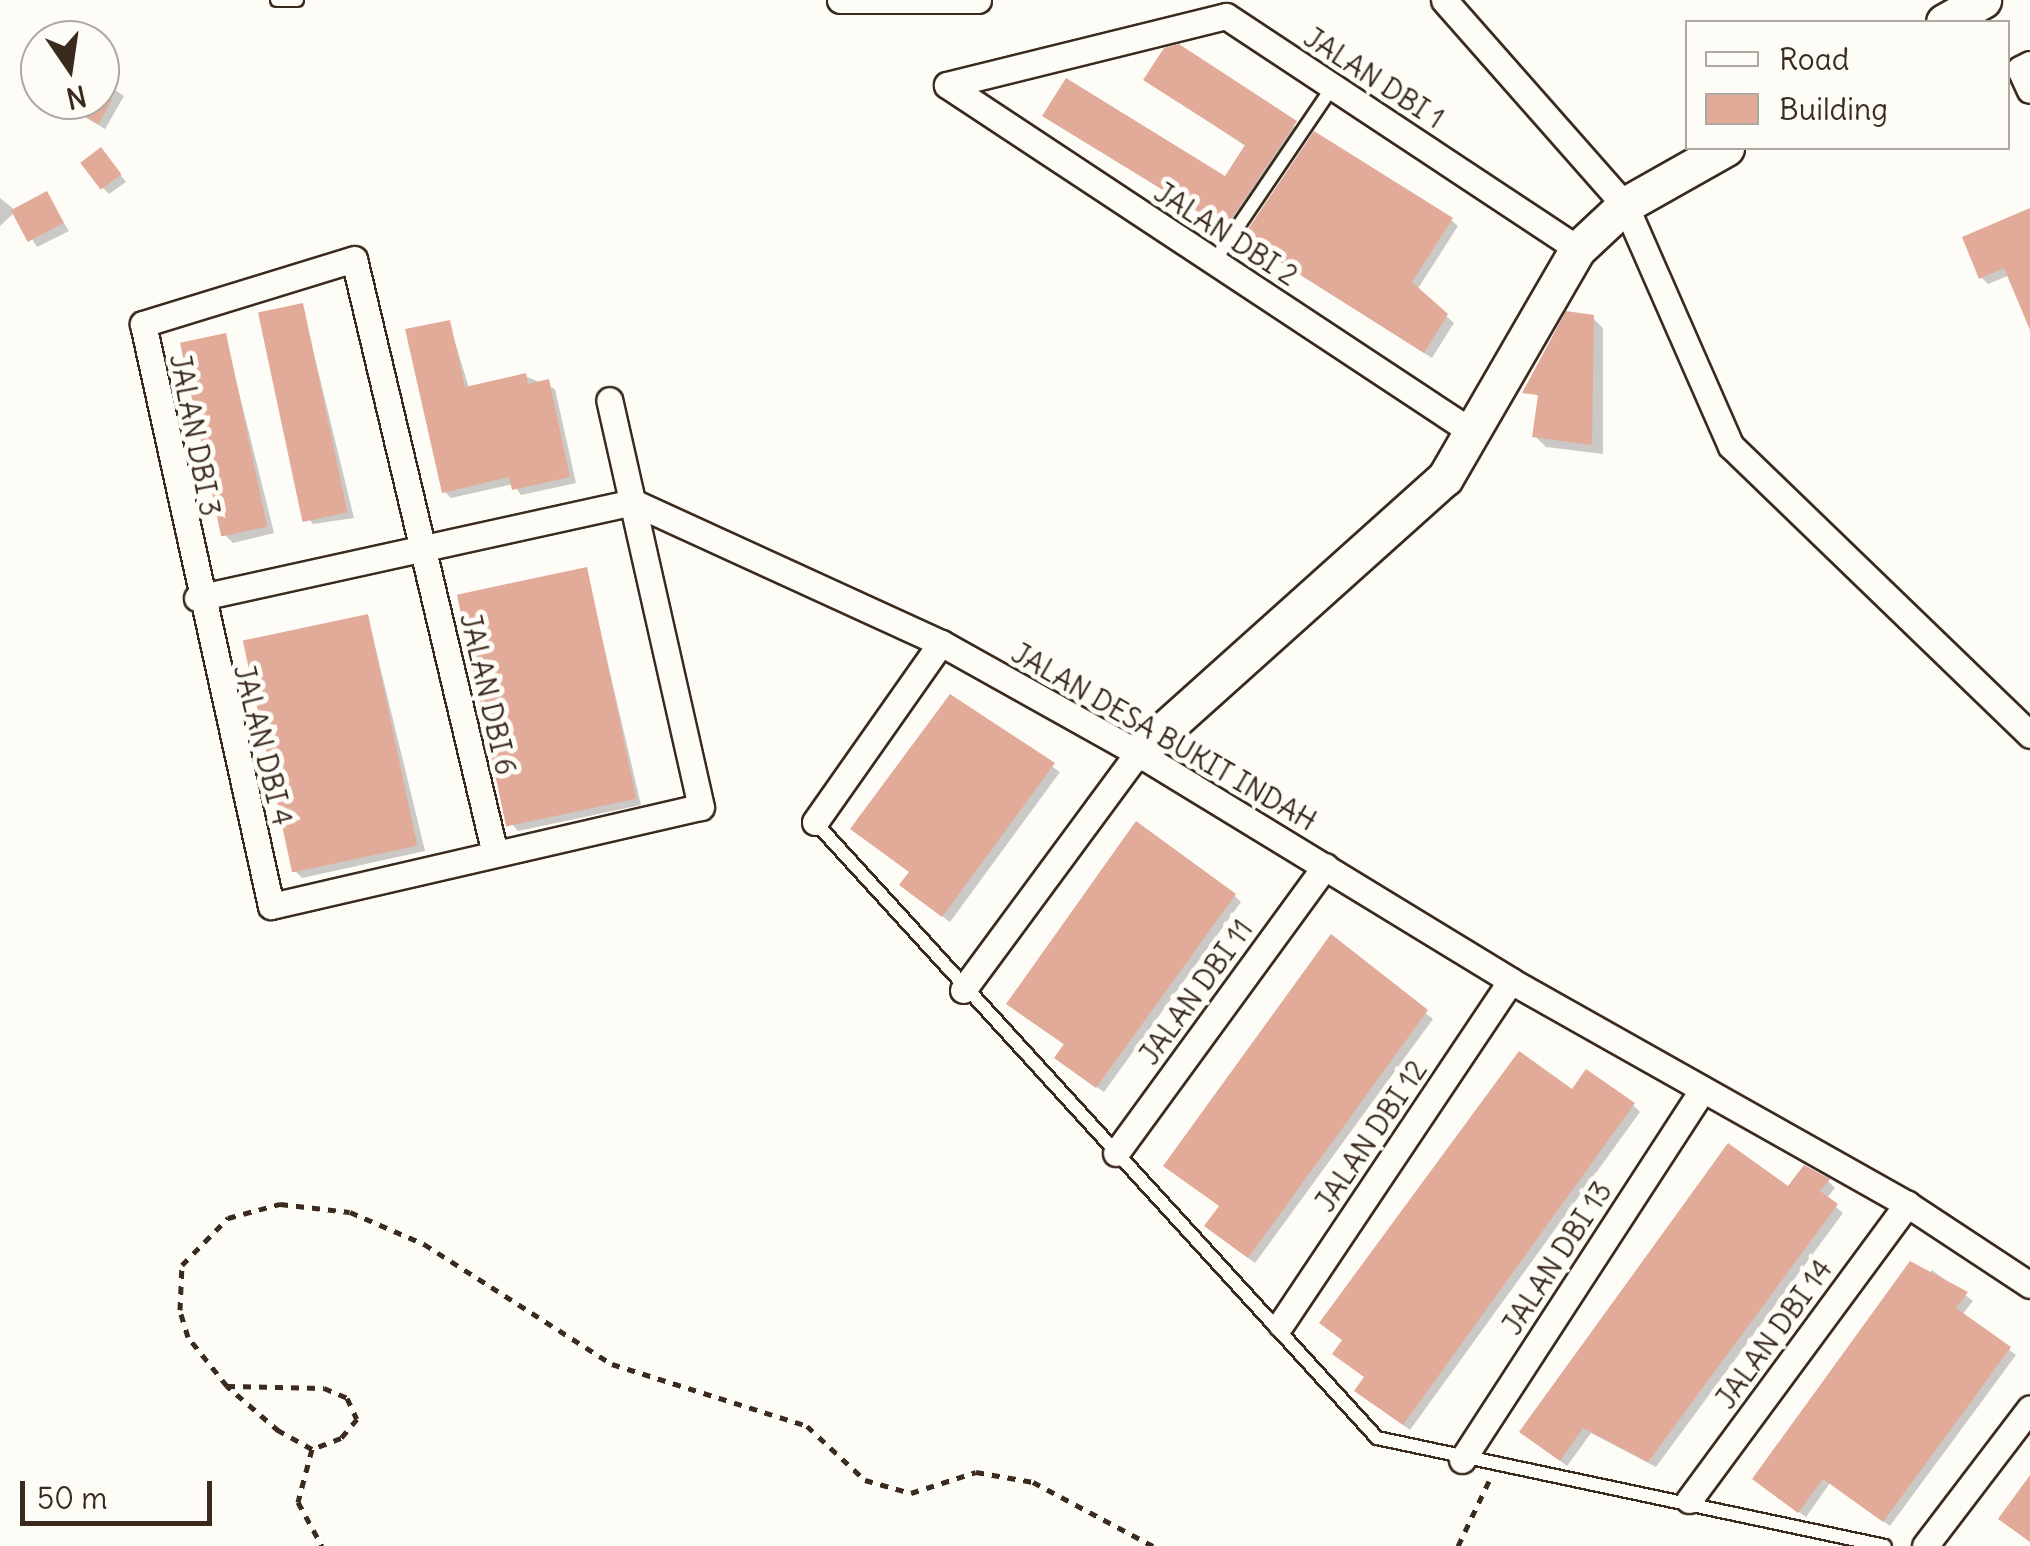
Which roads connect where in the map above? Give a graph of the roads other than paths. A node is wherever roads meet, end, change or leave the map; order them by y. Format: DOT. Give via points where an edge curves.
graph roads {
  1 [pos="277,0"];
  2 [pos="297,0"];
  3 [pos="840,0"];
  4 [pos="978,0"];
  5 [pos="1444,0"];
  6 [pos="1983,0"];
  7 [pos="1948,20"];
  8 [pos="947,86"];
  9 [pos="1333,86"];
  10 [pos="1723,150"];
  11 [pos="1626,206"];
  12 [pos="1578,249"];
  13 [pos="354,259"];
  14 [pos="1214,262"];
  15 [pos="609,400"];
  16 [pos="1472,432"];
  17 [pos="633,502"];
  18 [pos="423,548"];
  19 [pos="197,598"];
  20 [pos="941,642"];
  21 [pos="2030,735"];
  22 [pos="1138,753"];
  23 [pos="816,822"];
  24 [pos="495,854"];
  25 [pos="1325,866"];
  26 [pos="1511,982"];
  27 [pos="963,990"];
  28 [pos="1704,1089"];
  29 [pos="1116,1154"];
  30 [pos="1907,1204"];
  31 [pos="2030,1285"];
  32 [pos="1281,1324"];
  33 [pos="2030,1408"];
  34 [pos="1462,1460"];
  35 [pos="1688,1500"];
  36 [pos="1884,1546"];
  37 [pos="1925,1546"];
  1 -- 2 [label="lane"];
  3 -- 4 [label="street"];
  5 -- 11 [label="street"];
  6 -- 7 [label="street"];
  8 -- 9 [label="street, JALAN DBI 1" via="1226,16"];
  8 -- 14 [label="street, JALAN DBI 2"];
  9 -- 12 [label="street, JALAN DBI 1"];
  9 -- 14 [label="lane"];
  10 -- 11 [label="street"];
  11 -- 12 [label="street"];
  11 -- 21 [label="street" via="1731,446"];
  12 -- 16 [label="street"];
  13 -- 18 [label="street, JALAN DBI 6"];
  13 -- 19 [label="street, JALAN DBI 3" via="143,324"];
  14 -- 16 [label="street, JALAN DBI 2"];
  15 -- 17 [label="street"];
  16 -- 22 [label="street" via="1445,478"];
  17 -- 18 [label="street"];
  17 -- 20 [label="street, JALAN DESA BUKIT INDAH"];
  17 -- 24 [label="street" via="700,807"];
  18 -- 19 [label="street"];
  18 -- 24 [label="street, JALAN DBI 6"];
  19 -- 24 [label="street, JALAN DBI 4" via="271,906"];
  20 -- 22 [label="street, JALAN DESA BUKIT INDAH"];
  20 -- 23 [label="street"];
  22 -- 25 [label="street, JALAN DESA BUKIT INDAH"];
  22 -- 27 [label="street"];
  23 -- 27 [label="lane"];
  25 -- 26 [label="street, JALAN DESA BUKIT INDAH"];
  25 -- 29 [label="street, JALAN DBI 11"];
  26 -- 28 [label="street, JALAN DESA BUKIT INDAH"];
  26 -- 32 [label="street, JALAN DBI 12"];
  27 -- 29 [label="lane"];
  28 -- 30 [label="street, JALAN DESA BUKIT INDAH"];
  28 -- 34 [label="street, JALAN DBI 13"];
  29 -- 32 [label="lane"];
  30 -- 31 [label="street, JALAN DESA BUKIT INDAH"];
  30 -- 35 [label="street, JALAN DBI 14"];
  32 -- 34 [label="lane" via="1377,1438"];
  33 -- 37 [label="street"];
  34 -- 35 [label="lane"];
  35 -- 36 [label="lane"];
}
